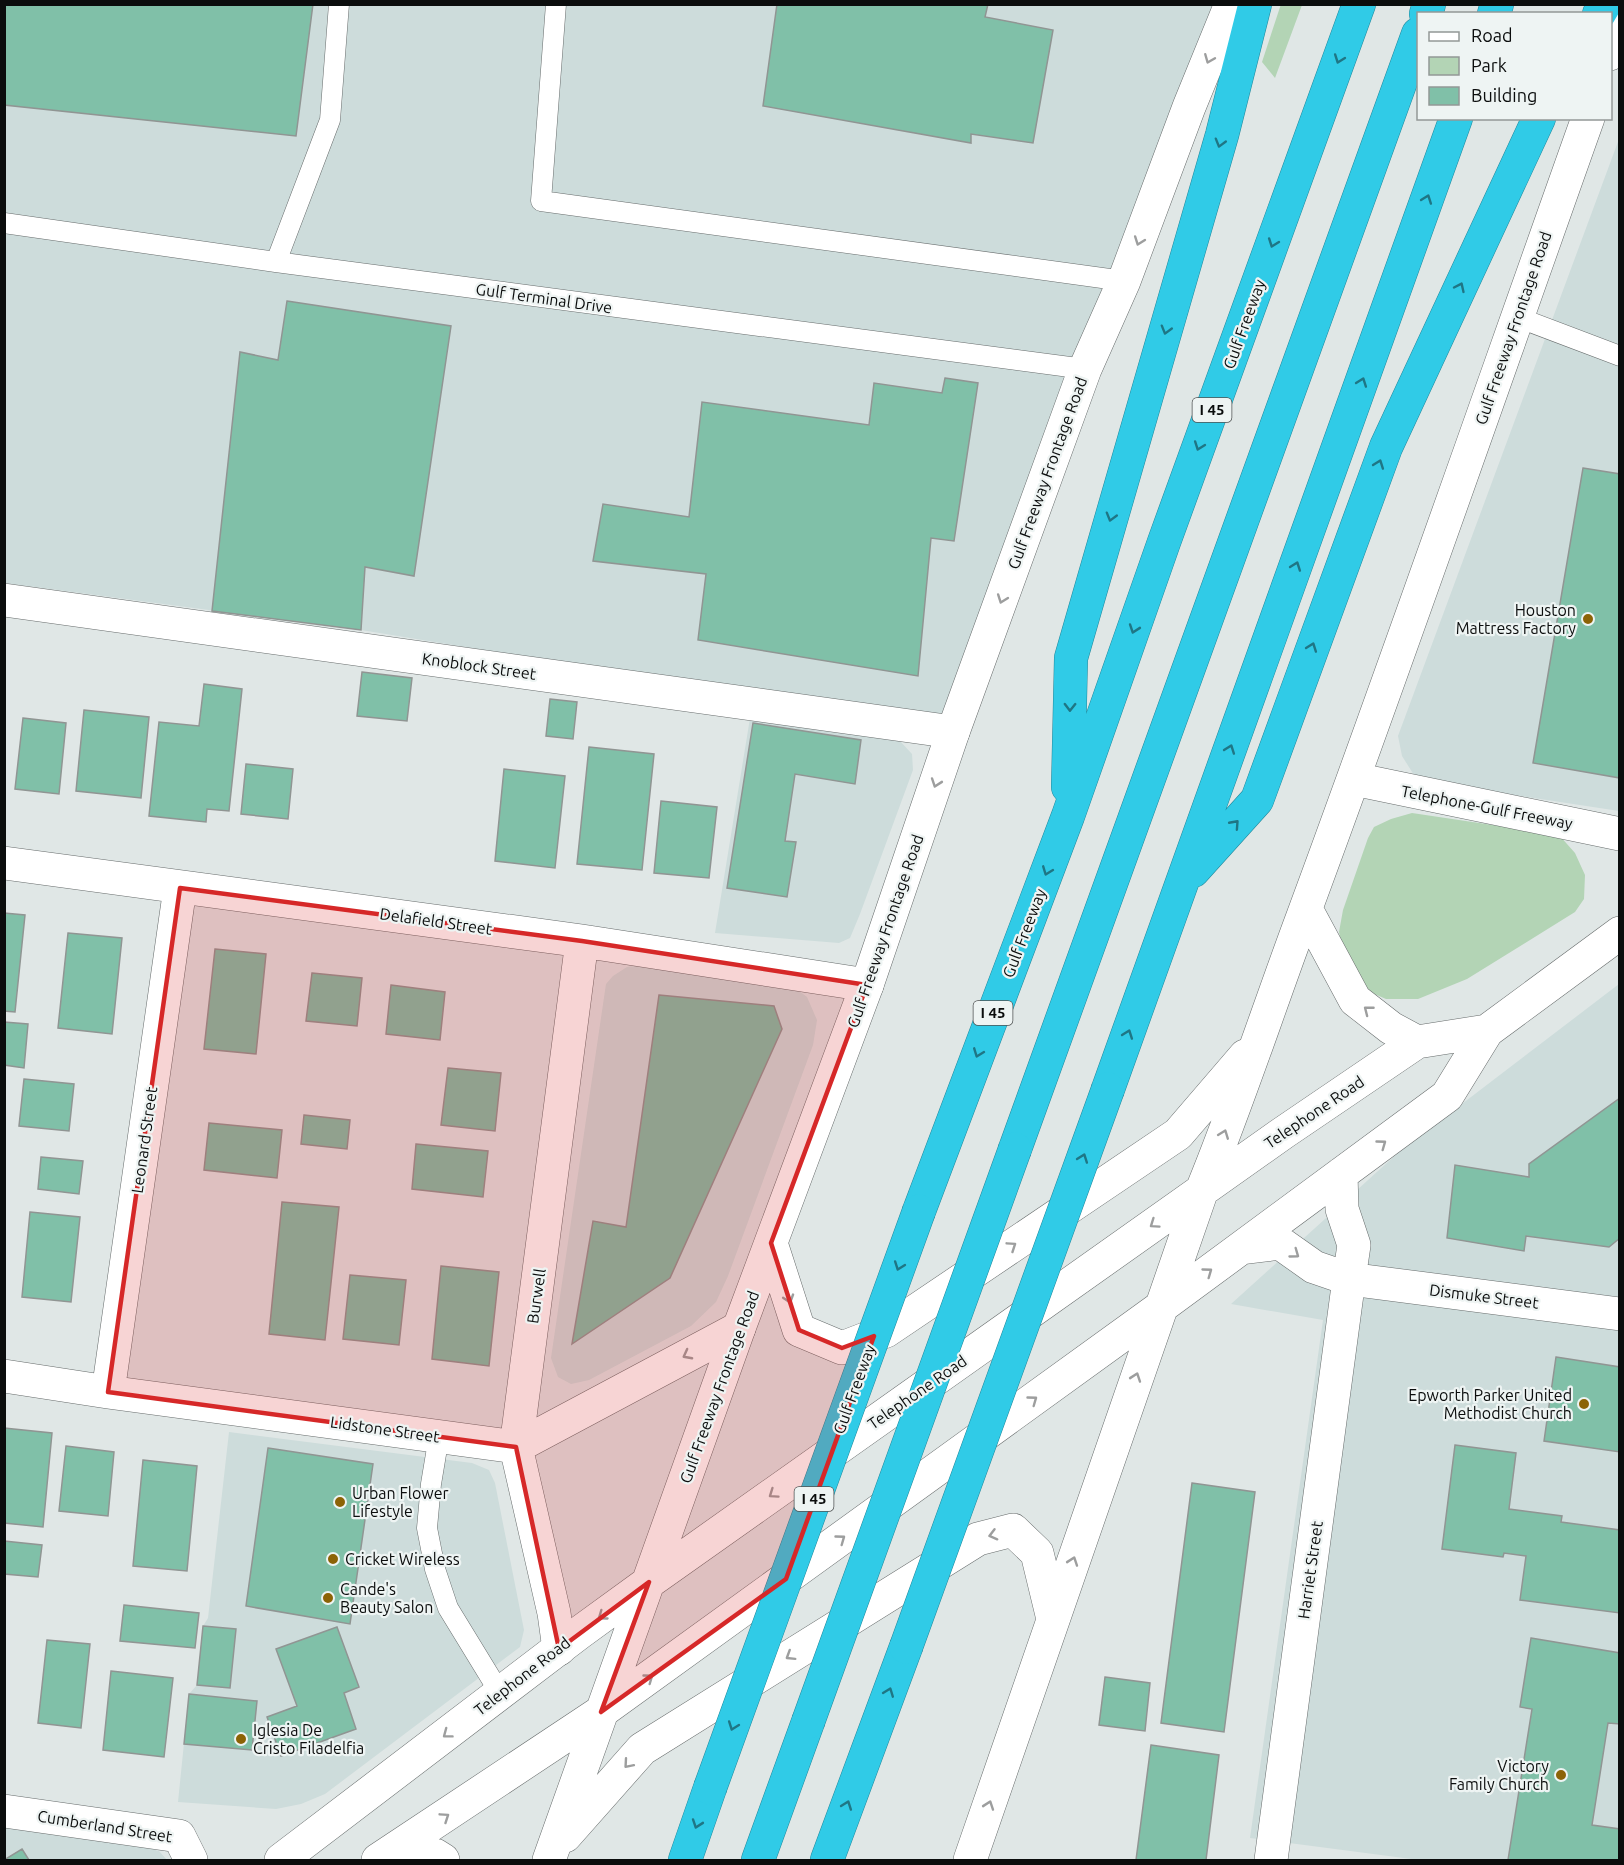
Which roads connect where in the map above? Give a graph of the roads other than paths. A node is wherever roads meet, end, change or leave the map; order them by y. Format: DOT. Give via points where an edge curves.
graph roads {
  1 [pos="339,4"];
  2 [pos="556,4"];
  3 [pos="1231,4"];
  4 [pos="1255,4"];
  5 [pos="1359,4"];
  6 [pos="1620,28"];
  7 [pos="1417,40"];
  8 [pos="1612,51"];
  9 [pos="1455,120"];
  10 [pos="1538,120"];
  11 [pos="1587,120"];
  12 [pos="4,223"];
  13 [pos="276,262"];
  14 [pos="1124,281"];
  15 [pos="1517,317"];
  16 [pos="1620,356"];
  17 [pos="1085,369"];
  18 [pos="4,600"];
  19 [pos="954,732"];
  20 [pos="1354,779"];
  21 [pos="1068,816"];
  22 [pos="1620,834"];
  23 [pos="4,863"];
  24 [pos="1182,884"];
  25 [pos="180,888"];
  26 [pos="1306,909"];
  27 [pos="1620,933"];
  28 [pos="582,940"];
  29 [pos="867,985"];
  30 [pos="1487,1031"];
  31 [pos="1417,1042"];
  32 [pos="1256,1043"];
  33 [pos="1341,1174"];
  34 [pos="1202,1190"];
  35 [pos="771,1243"];
  36 [pos="1241,1248"];
  37 [pos="1349,1279"];
  38 [pos="1161,1307"];
  39 [pos="1620,1314"];
  40 [pos="739,1328"];
  41 [pos="4,1377"];
  42 [pos="108,1392"];
  43 [pos="439,1436"];
  44 [pos="516,1447"];
  45 [pos="649,1582"];
  46 [pos="1053,1618"];
  47 [pos="559,1649"];
  48 [pos="500,1694"];
  49 [pos="602,1712"];
  50 [pos="4,1811"];
  51 [pos="388,1854"];
  52 [pos="551,1855"];
  53 [pos="191,1860"];
  54 [pos="281,1860"];
  55 [pos="443,1860"];
  56 [pos="685,1860"];
  57 [pos="758,1860"];
  58 [pos="827,1860"];
  59 [pos="970,1860"];
  60 [pos="1271,1860"];
  1 -- 13 [label="lane" via="330,120"];
  2 -- 14 [label="lane" via="541,201"];
  3 -- 14 [label="main road, Gulf Freeway Frontage Road, one-way"];
  4 -- 21 [label="highway, one-way" via="1222,135 1071,658"];
  5 -- 21 [label="highway, Gulf Freeway / I 45, one-way"];
  6 -- 8 [label="main road"];
  7 -- 57 [label="highway, bridge"];
  24 -- 9 [label="highway, one-way"];
  24 -- 10 [label="highway, one-way" via="1257,800 1386,447"];
  11 -- 15 [label="main road, Gulf Freeway Frontage Road"];
  12 -- 13 [label="lane, Gulf Terminal Drive"];
  13 -- 17 [label="lane, Gulf Terminal Drive"];
  14 -- 17 [label="main road, Gulf Freeway Frontage Road"];
  15 -- 16 [label="lane"];
  15 -- 20 [label="main road, Gulf Freeway Frontage Road"];
  17 -- 19 [label="main road, Gulf Freeway Frontage Road, one-way"];
  18 -- 19 [label="main road, Knoblock Street"];
  19 -- 29 [label="main road, Gulf Freeway Frontage Road, one-way"];
  20 -- 22 [label="main road, Telephone-Gulf Freeway"];
  20 -- 26 [label="main road, Gulf Freeway Frontage Road"];
  21 -- 56 [label="highway, Gulf Freeway / I 45, one-way, bridge" via="919,1211"];
  23 -- 25 [label="main road, Delafield Street"];
  58 -- 24 [label="highway, one-way, bridge"];
  25 -- 28 [label="main road, Delafield Street"];
  25 -- 42 [label="main road, Leonard Street"];
  31 -- 26 [label="main road, one-way" via="1354,1000"];
  26 -- 32 [label="main road, Gulf Freeway Frontage Road"];
  27 -- 30 [label="main road, Telephone Road"];
  28 -- 29 [label="main road, Delafield Street"];
  28 -- 44 [label="main road, Burwell"];
  29 -- 35 [label="main road, Gulf Freeway Frontage Road"];
  30 -- 31 [label="main road, Telephone Road"];
  33 -- 30 [label="main road, Telephone Road, one-way" via="1447,1096"];
  31 -- 34 [label="main road, Telephone Road"];
  34 -- 32 [label="main road, Gulf Freeway Frontage Road, one-way"];
  35 -- 32 [label="main road, one-way" via="799,1330 842,1348 886,1331 1178,1134"];
  33 -- 36 [label="main road, Telephone Road"];
  33 -- 37 [label="main road, Harriet Street" via="1342,1209 1354,1245"];
  34 -- 38 [label="main road, Gulf Freeway Frontage Road"];
  34 -- 45 [label="main road, Telephone Road, one-way"];
  35 -- 40 [label="main road, Gulf Freeway Frontage Road"];
  36 -- 37 [label="main road, Dismuke Street, one-way" via="1280,1243 1314,1267"];
  38 -- 36 [label="main road, Telephone Road, one-way"];
  37 -- 39 [label="main road, Dismuke Street"];
  37 -- 60 [label="main road, Harriet Street"];
  46 -- 38 [label="main road, Gulf Freeway Frontage Road, one-way"];
  49 -- 38 [label="main road, Telephone Road, one-way"];
  40 -- 44 [label="main road, one-way"];
  40 -- 45 [label="main road, Gulf Freeway Frontage Road"];
  41 -- 42 [label="main road, Lidstone Street"];
  42 -- 43 [label="main road, Lidstone Street"];
  43 -- 44 [label="main road, Lidstone Street"];
  43 -- 48 [label="lane" via="427,1528 435,1569 448,1608"];
  44 -- 47 [label="main road, Burwell"];
  45 -- 47 [label="main road, Telephone Road, one-way"];
  45 -- 49 [label="main road, Gulf Freeway Frontage Road"];
  46 -- 52 [label="main road, one-way" via="1037,1553 1013,1530 978,1539 642,1749"];
  59 -- 46 [label="main road, Gulf Freeway Frontage Road, one-way"];
  47 -- 48 [label="main road, Telephone Road"];
  48 -- 54 [label="main road, Telephone Road, one-way"];
  51 -- 49 [label="main road, Telephone Road, one-way"];
  49 -- 52 [label="main road, Gulf Freeway Frontage Road"];
  50 -- 53 [label="main road, Cumberland Street" via="178,1836"];
  51 -- 55 [label="main road" via="435,1855"];
}
